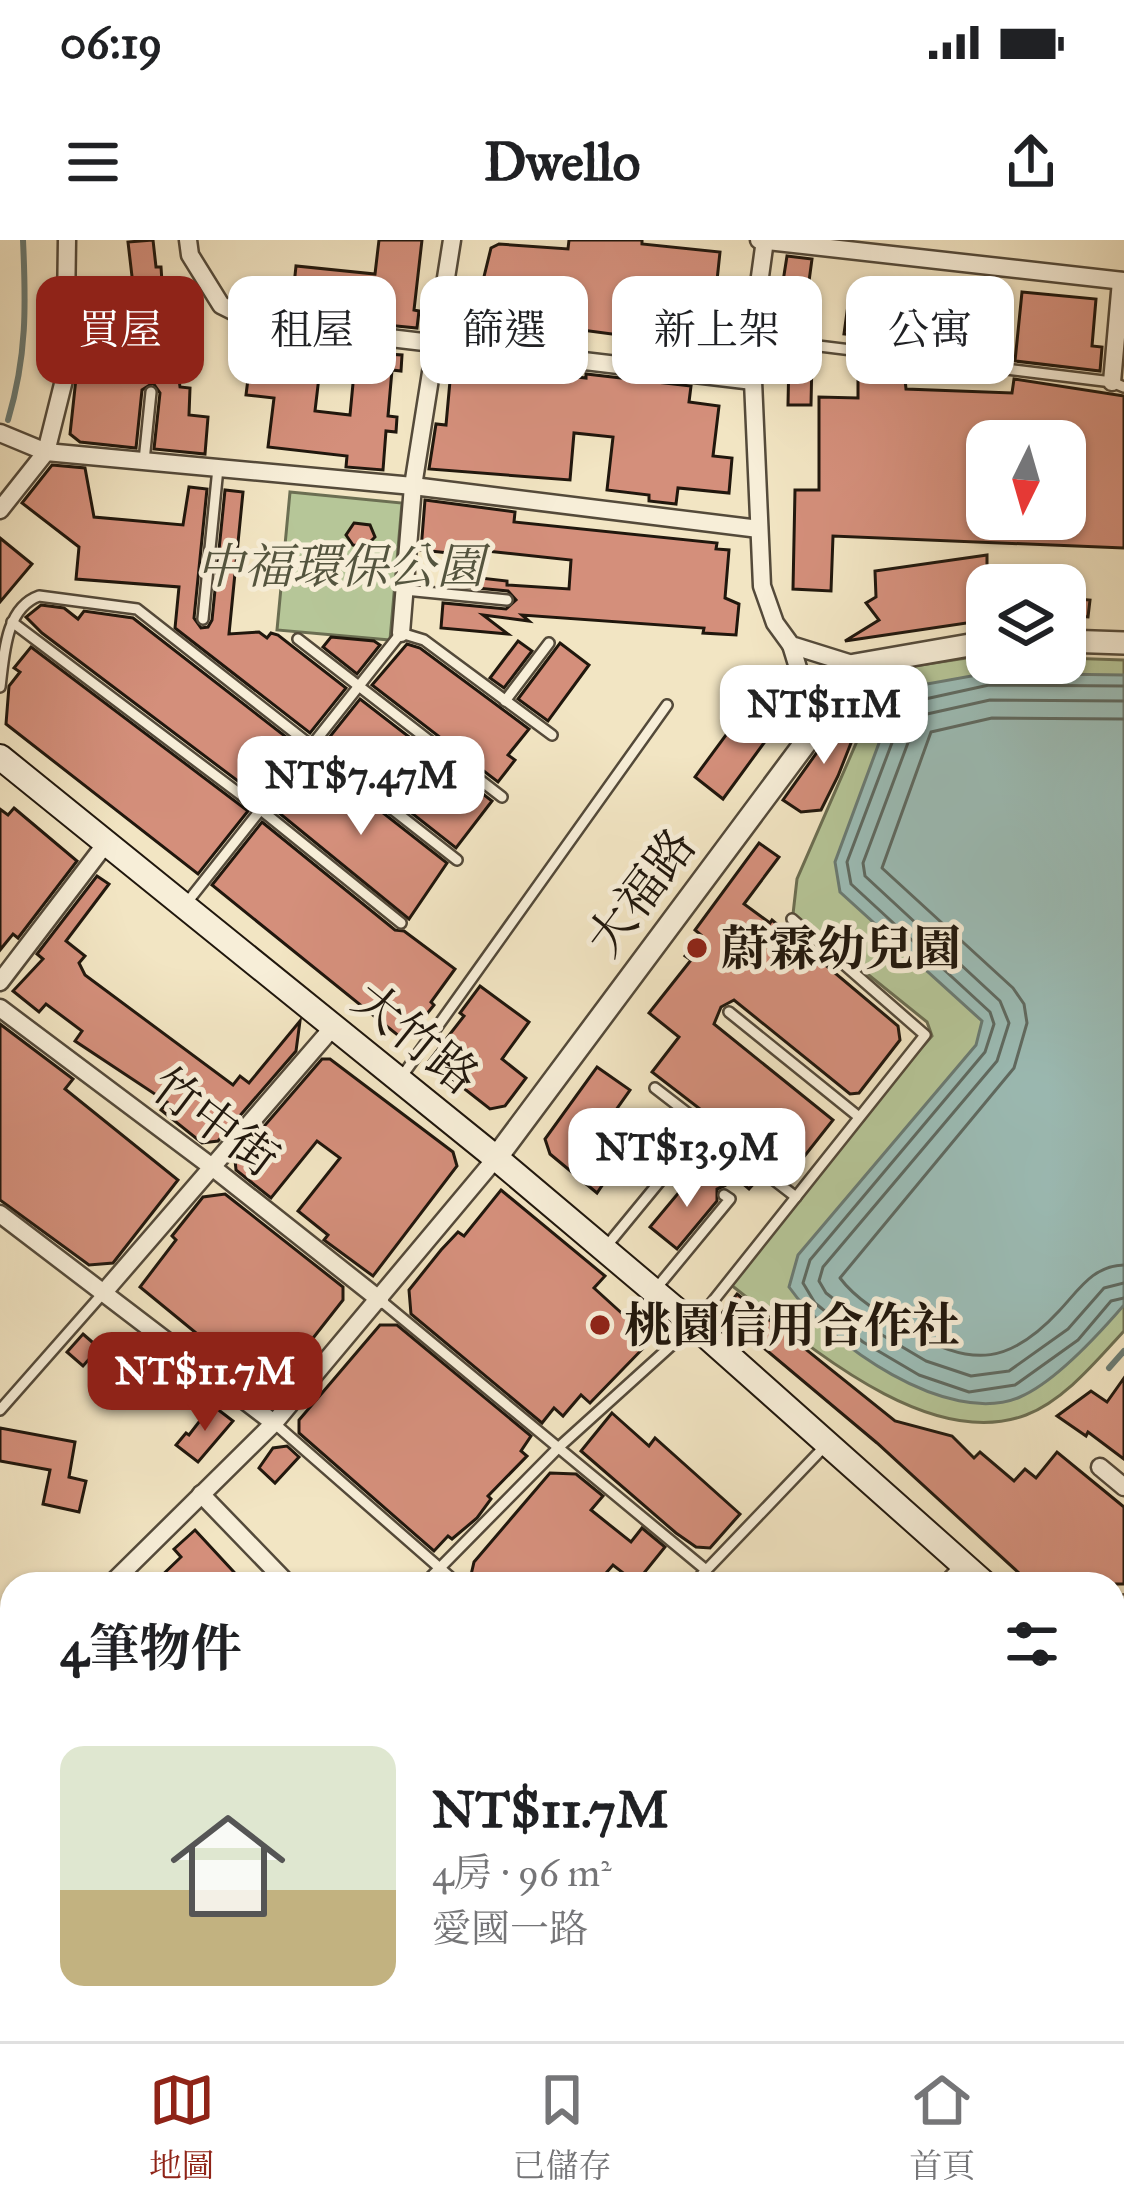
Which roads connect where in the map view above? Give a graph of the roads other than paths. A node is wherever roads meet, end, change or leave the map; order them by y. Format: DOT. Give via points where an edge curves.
graph roads {
  1 [pos="67,240"];
  2 [pos="188,240"];
  3 [pos="452,240"];
  4 [pos="763,240"];
  5 [pos="446,276"];
  6 [pos="760,276"];
  7 [pos="1123,281"];
  8 [pos="420,341"];
  9 [pos="822,347"];
  10 [pos="429,384"];
  11 [pos="753,384"];
  12 [pos="1118,385"];
  13 [pos="151,392"];
  14 [pos="0,433"];
  15 [pos="46,452"];
  16 [pos="144,461"];
  17 [pos="218,468"];
  18 [pos="413,486"];
  19 [pos="0,510"];
  20 [pos="758,529"];
  21 [pos="405,590"];
  22 [pos="507,600"];
  23 [pos="203,619"];
  24 [pos="12,622"];
  25 [pos="401,634"];
  26 [pos="298,639"];
  27 [pos="1086,642"];
  28 [pos="549,643"];
  29 [pos="1124,643"];
  30 [pos="791,645"];
  31 [pos="966,646"];
  32 [pos="855,665"];
  33 [pos="359,686"];
  34 [pos="0,687"];
  35 [pos="506,700"];
  36 [pos="667,705"];
  37 [pos="552,735"];
  38 [pos="809,737"];
  39 [pos="311,748"];
  40 [pos="0,758"];
  41 [pos="502,797"];
  42 [pos="260,810"];
  43 [pos="107,842"];
  44 [pos="457,860"];
  45 [pos="185,905"];
  46 [pos="792,920"];
  47 [pos="401,923"];
  48 [pos="0,982"];
  49 [pos="0,1008"];
  50 [pos="729,1012"];
  51 [pos="334,1026"];
  52 [pos="400,1079"];
  53 [pos="655,1088"];
  54 [pos="860,1117"];
  55 [pos="496,1158"];
  56 [pos="212,1167"];
  57 [pos="696,1172"];
  58 [pos="724,1195"];
  59 [pos="796,1197"];
  60 [pos="0,1214"];
  61 [pos="604,1249"];
  62 [pos="105,1291"];
  63 [pos="654,1291"];
  64 [pos="380,1300"];
  65 [pos="694,1324"];
  66 [pos="0,1410"];
  67 [pos="274,1423"];
  68 [pos="826,1444"];
  69 [pos="558,1448"];
  70 [pos="1100,1467"];
  71 [pos="1124,1487"];
  72 [pos="201,1494"];
  73 [pos="962,1564"];
  74 [pos="440,1568"];
  75 [pos="706,1570"];
  76 [pos="122,1572"];
  77 [pos="277,1572"];
  78 [pos="436,1572"];
  79 [pos="444,1572"];
  80 [pos="954,1572"];
  81 [pos="972,1572"];
  1 -- 15 [label="street" via="65,376"];
  2 -- 8 [label="street" via="221,305 255,322"];
  3 -- 5 [label="street"];
  4 -- 6 [label="street"];
  4 -- 7 [label="street"];
  7 -- 12 [label="street"];
  9 -- 12 [label="lane"];
  10 -- 18 [label="street"];
  11 -- 20 [label="street"];
  13 -- 16 [label="lane"];
  14 -- 15 [label="street"];
  15 -- 16 [label="street"];
  15 -- 19 [label="street"];
  16 -- 17 [label="street"];
  17 -- 18 [label="street"];
  17 -- 23 [label="lane"];
  18 -- 20 [label="street"];
  18 -- 21 [label="street"];
  20 -- 30 [label="street" via="762,586"];
  21 -- 22 [label="lane"];
  21 -- 25 [label="street"];
  24 -- 34 [label="lane"];
  24 -- 39 [label="lane" via="39,596 137,609"];
  24 -- 42 [label="lane"];
  25 -- 33 [label="lane"];
  25 -- 35 [label="lane" via="424,640"];
  26 -- 33 [label="lane"];
  27 -- 29 [label="street"];
  28 -- 35 [label="lane"];
  30 -- 32 [label="street"];
  30 -- 38 [label="street"];
  31 -- 32 [label="street"];
  32 -- 38 [label="street, 大福路"];
  33 -- 39 [label="lane"];
  33 -- 41 [label="lane"];
  35 -- 37 [label="lane"];
  36 -- 52 [label="lane"];
  38 -- 55 [label="street, 大福路"];
  39 -- 42 [label="lane"];
  39 -- 44 [label="lane"];
  40 -- 43 [label="main road, 大竹路"];
  42 -- 45 [label="lane"];
  42 -- 47 [label="lane"];
  43 -- 45 [label="main road, 大竹路"];
  43 -- 48 [label="street"];
  45 -- 51 [label="main road, 大竹路"];
  46 -- 54 [label="lane" via="925,1035"];
  49 -- 56 [label="street, 竹中街"];
  50 -- 54 [label="lane"];
  51 -- 52 [label="main road, 大竹路"];
  51 -- 56 [label="street"];
  52 -- 55 [label="main road, 大竹路"];
  53 -- 59 [label="lane"];
  54 -- 59 [label="lane"];
  55 -- 61 [label="main road, 大竹路"];
  55 -- 64 [label="street"];
  56 -- 62 [label="street"];
  56 -- 64 [label="street, 竹中街"];
  57 -- 61 [label="lane" via="679,1158"];
  58 -- 63 [label="lane" via="730,1199"];
  59 -- 65 [label="lane"];
  60 -- 62 [label="street"];
  61 -- 63 [label="main road, 大竹路"];
  62 -- 66 [label="lane"];
  62 -- 67 [label="street"];
  63 -- 65 [label="main road, 大竹路"];
  64 -- 67 [label="street"];
  64 -- 69 [label="lane"];
  65 -- 68 [label="main road, 大竹路"];
  65 -- 69 [label="lane"];
  67 -- 72 [label="street"];
  67 -- 74 [label="lane"];
  68 -- 73 [label="main road, 大竹路"];
  68 -- 75 [label="lane"];
  69 -- 74 [label="lane"];
  69 -- 75 [label="lane"];
  70 -- 71 [label="street"];
  72 -- 76 [label="street"];
  72 -- 77 [label="street"];
  73 -- 80 [label="lane"];
  73 -- 81 [label="main road, 大竹路"];
  74 -- 78 [label="lane"];
  74 -- 79 [label="lane"];
}
